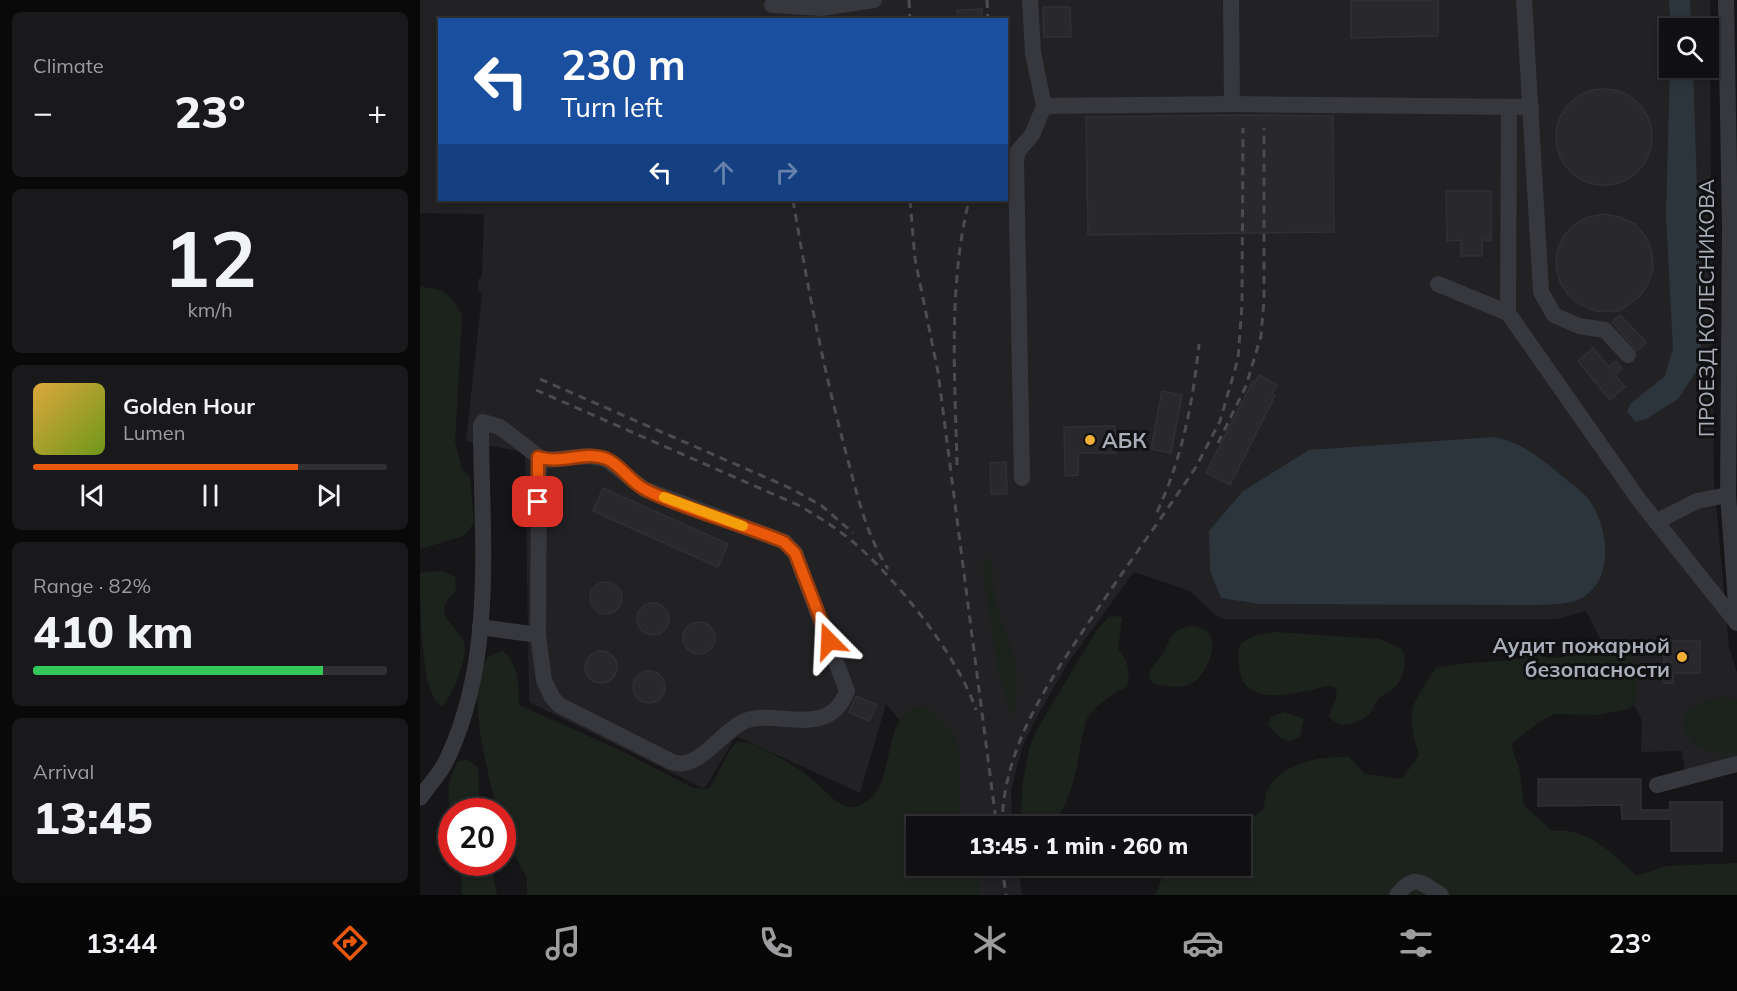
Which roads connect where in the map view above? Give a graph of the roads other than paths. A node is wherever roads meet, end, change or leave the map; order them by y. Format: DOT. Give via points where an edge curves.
graph roads {
  1 [pos="874,0"];
  2 [pos="1030,0"];
  3 [pos="1231,0"];
  4 [pos="1524,0"];
  5 [pos="1726,0"];
  6 [pos="771,5"];
  7 [pos="1732,65"];
  8 [pos="1232,104"];
  9 [pos="1044,106"];
  10 [pos="1531,106"];
  11 [pos="1509,107"];
  12 [pos="1733,228"];
  13 [pos="1438,284"];
  14 [pos="1508,313"];
  15 [pos="1628,355"];
  16 [pos="538,457"];
  17 [pos="1733,473"];
  18 [pos="1022,478"];
  19 [pos="1728,495"];
  20 [pos="1656,522"];
  21 [pos="1737,616"];
  22 [pos="1737,623"];
  23 [pos="480,627"];
  24 [pos="538,635"];
  25 [pos="1737,764"];
  26 [pos="1657,785"];
  27 [pos="420,798"];
  28 [pos="1397,895"];
  29 [pos="1441,895"];
  1 -- 6 [label="street" via="821,8"];
  2 -- 9 [label="street" via="1033,53"];
  3 -- 8 [label="street"];
  4 -- 10 [label="street"];
  5 -- 7 [label="street, ПРОЕЗД КОЛЕСНИКОВА"];
  7 -- 12 [label="street, ПРОЕЗД КОЛЕСНИКОВА"];
  8 -- 9 [label="street"];
  8 -- 11 [label="street"];
  9 -- 18 [label="street" via="1032,135 1018,151 1016,162"];
  10 -- 11 [label="street"];
  10 -- 15 [label="street" via="1541,292 1554,315 1579,326 1605,330"];
  11 -- 14 [label="street"];
  12 -- 17 [label="street, ПРОЕЗД КОЛЕСНИКОВА"];
  13 -- 14 [label="street"];
  14 -- 20 [label="street"];
  16 -- 23 [label="street" via="500,428 488,422 481,425"];
  16 -- 24 [label="street"];
  16 -- 24 [label="street" via="606,459 644,489 784,542 795,553 847,691 837,706 818,718 745,721 693,761 678,764 559,705 544,680"];
  17 -- 19 [label="street, ПРОЕЗД КОЛЕСНИКОВА"];
  19 -- 20 [label="street" via="1697,501"];
  19 -- 21 [label="street, ПРОЕЗД КОЛЕСНИКОВА"];
  20 -- 22 [label="street"];
  23 -- 24 [label="street"];
  23 -- 27 [label="street" via="469,702 448,759"];
  25 -- 26 [label="street"];
  28 -- 29 [label="street" via="1414,881"];
}
